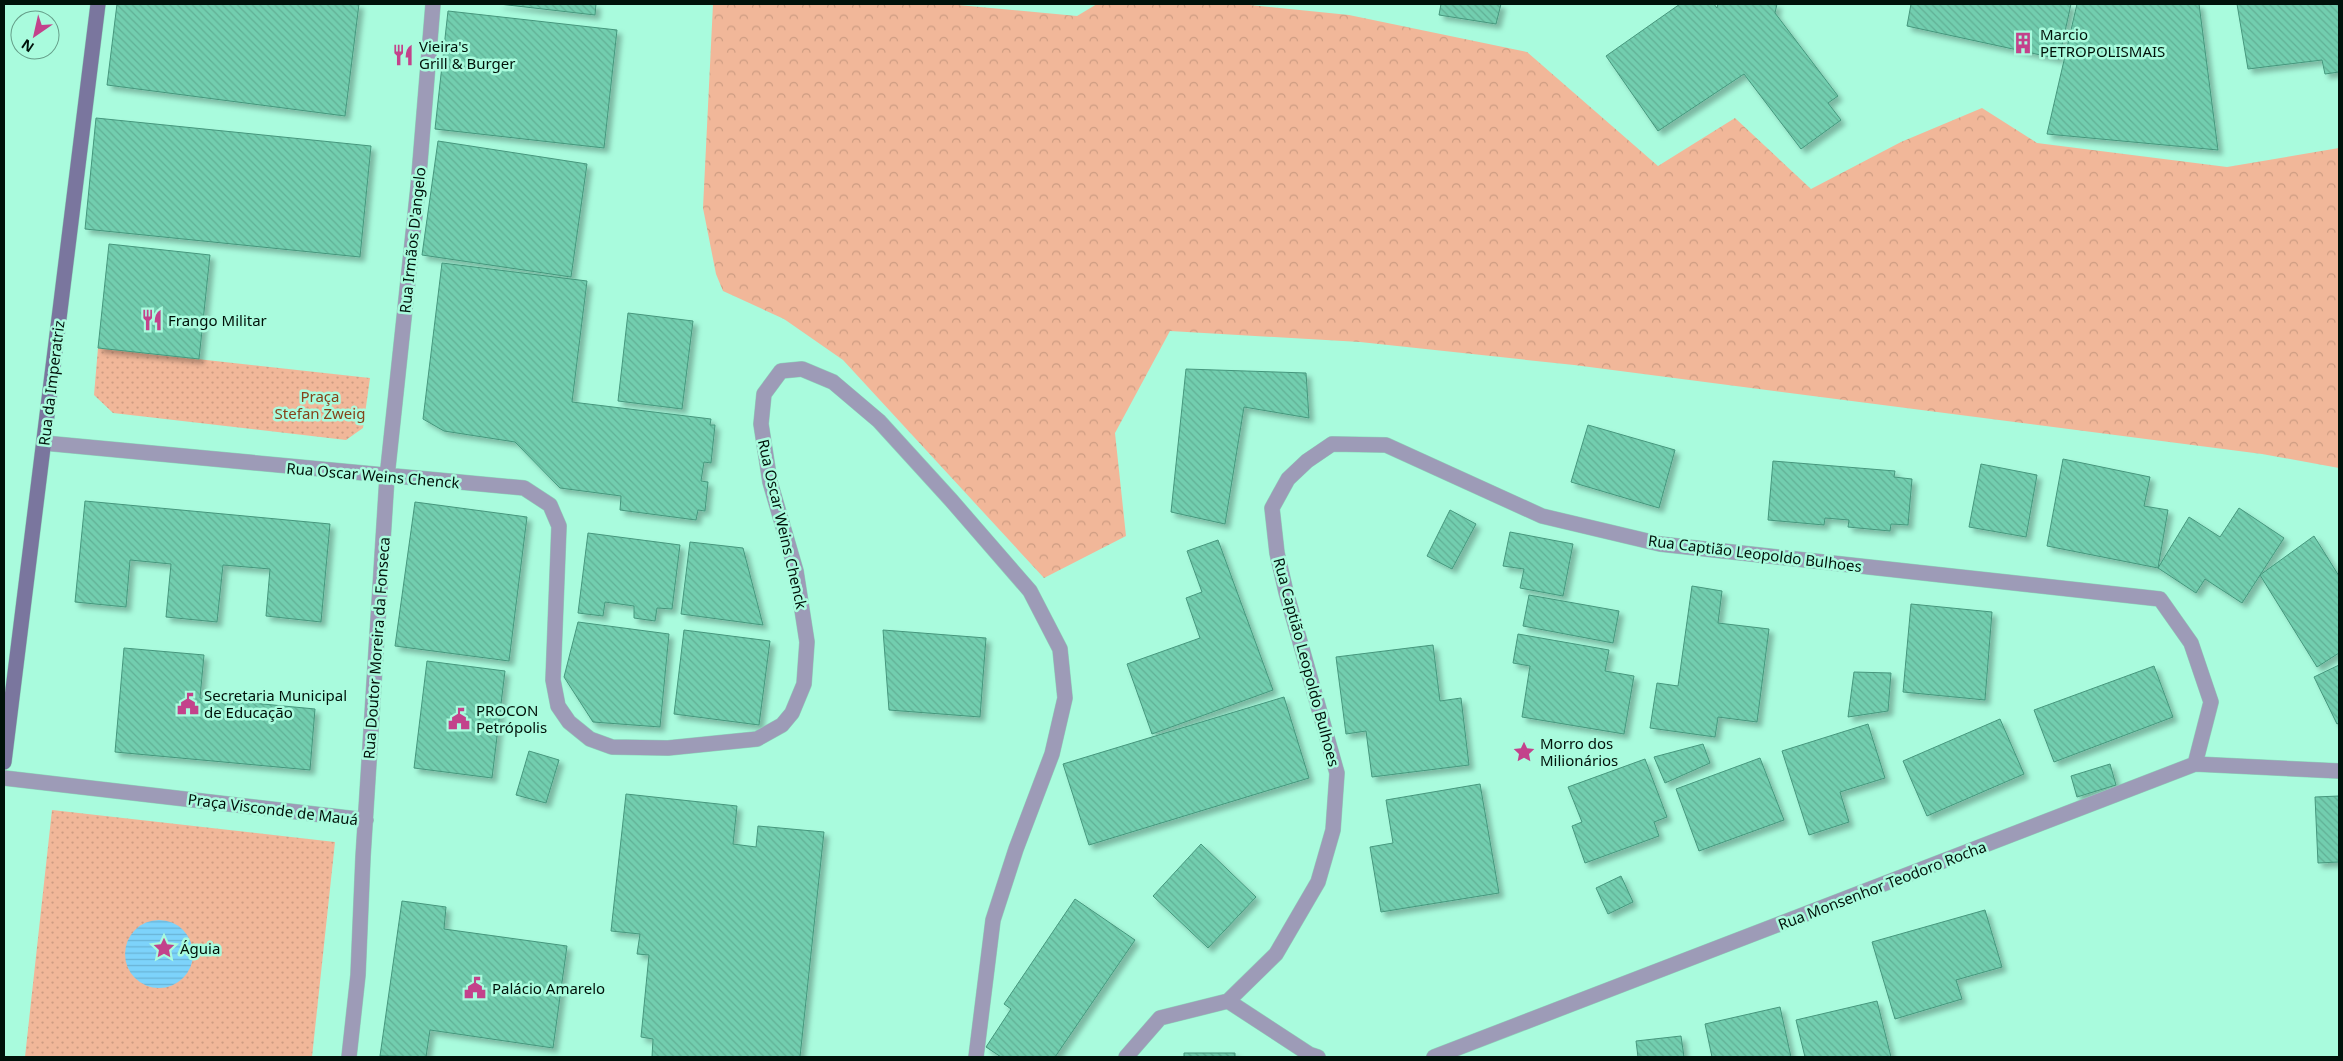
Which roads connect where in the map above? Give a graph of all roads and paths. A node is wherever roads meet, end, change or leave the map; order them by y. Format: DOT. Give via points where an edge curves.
graph roads {
  1 [pos="98,4"];
  2 [pos="433,4"];
  3 [pos="44,443"];
  4 [pos="387,477"];
  5 [pos="4,762"];
  6 [pos="2194,764"];
  7 [pos="2339,771"];
  8 [pos="4,778"];
  9 [pos="366,820"];
  10 [pos="1228,1001"];
  11 [pos="349,1057"];
  12 [pos="976,1057"];
  13 [pos="1126,1057"];
  14 [pos="1318,1057"];
  15 [pos="1434,1057"];
  1 -- 3 [label="main road, Rua da Imperatriz"];
  2 -- 4 [label="street, Rua Irmãos D'angelo" via="418,187"];
  3 -- 4 [label="street, Rua Oscar Weins Chenck"];
  3 -- 5 [label="main road, Rua da Imperatriz"];
  4 -- 9 [label="street, Rua Doutor Moreira da Fonseca"];
  4 -- 12 [label="street, Rua Oscar Weins Chenck" via="524,488 550,504 559,526 553,680 558,706 569,722 590,739 612,747 668,748 757,739 782,725 792,713 804,684 807,642 796,571 770,482 760,424 764,394 780,371 802,370 833,382 879,421 1030,591 1060,649 1066,698 1052,754 993,920"];
  6 -- 7 [label="street, Rua Monsenhor Teodoro Rocha"];
  6 -- 10 [label="street, Rua Captião Leopoldo Bulhoes" via="2211,702 2191,643 2160,599 1660,544 1542,516 1386,445 1332,444 1288,479 1272,508 1286,592 1338,773 1333,830 1318,882 1276,954"];
  6 -- 15 [label="street, Rua Monsenhor Teodoro Rocha"];
  8 -- 9 [label="street, Praça Visconde de Mauá"];
  9 -- 11 [label="street, Praça Visconde de Mauá" via="362,926"];
  10 -- 13 [label="street" via="1160,1018"];
  10 -- 14 [label="street"];
}
